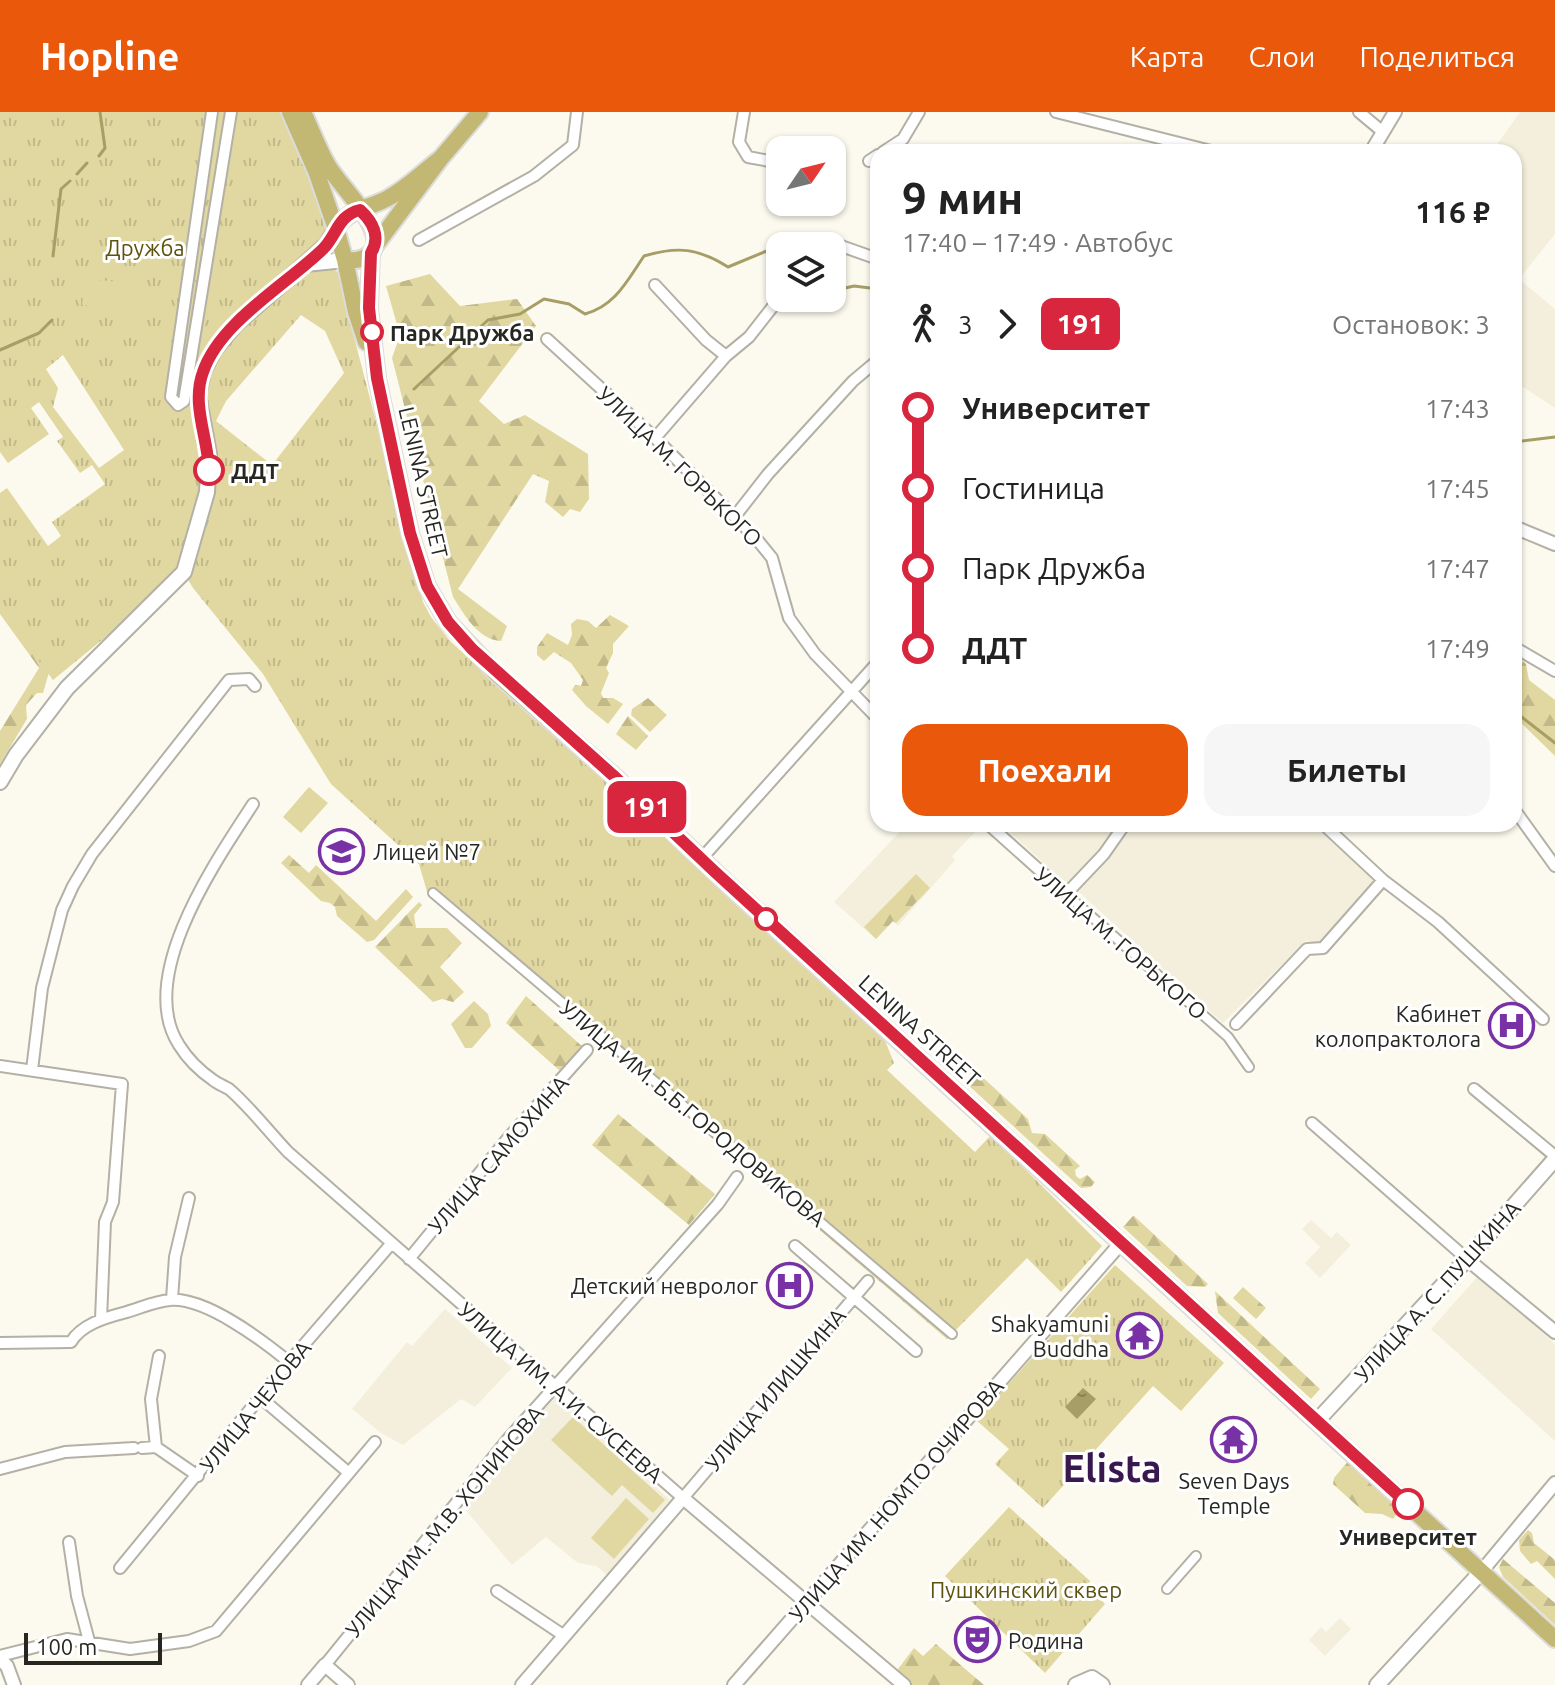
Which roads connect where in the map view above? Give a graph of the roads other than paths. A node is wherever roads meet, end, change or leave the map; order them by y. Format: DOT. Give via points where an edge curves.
graph roads {
  1 [pos="212,112"];
  2 [pos="231,112"];
  3 [pos="290,112"];
  4 [pos="303,112"];
  5 [pos="480,112"];
  6 [pos="577,112"];
  7 [pos="744,112"];
  8 [pos="919,112"];
  9 [pos="1056,112"];
  10 [pos="1359,112"];
  11 [pos="1395,112"];
  12 [pos="1383,132"];
  13 [pos="895,144"];
  14 [pos="1183,144"];
  15 [pos="1376,144"];
  16 [pos="441,158"];
  17 [pos="766,160"];
  18 [pos="360,210"];
  19 [pos="336,229"];
  20 [pos="419,240"];
  21 [pos="846,248"];
  22 [pos="373,250"];
  23 [pos="870,256"];
  24 [pos="345,260"];
  25 [pos="305,264"];
  26 [pos="655,285"];
  27 [pos="769,312"];
  28 [pos="547,339"];
  29 [pos="726,356"];
  30 [pos="870,367"];
  31 [pos="377,378"];
  32 [pos="655,438"];
  33 [pos="736,515"];
  34 [pos="1522,530"];
  35 [pos="1555,544"];
  36 [pos="1522,652"];
  37 [pos="870,671"];
  38 [pos="1555,671"];
  39 [pos="255,686"];
  40 [pos="851,693"];
  41 [pos="870,711"];
  42 [pos="0,782"];
  43 [pos="253,804"];
  44 [pos="1522,820"];
  45 [pos="997,832"];
  46 [pos="1119,832"];
  47 [pos="1332,832"];
  48 [pos="702,858"];
  49 [pos="1555,866"];
  50 [pos="1383,880"];
  51 [pos="433,893"];
  52 [pos="1066,894"];
  53 [pos="1543,1019"];
  54 [pos="1236,1024"];
  55 [pos="587,1050"];
  56 [pos="0,1066"];
  57 [pos="1249,1067"];
  58 [pos="32,1070"];
  59 [pos="1474,1089"];
  60 [pos="1312,1123"];
  61 [pos="1555,1158"];
  62 [pos="737,1177"];
  63 [pos="189,1198"];
  64 [pos="1121,1243"];
  65 [pos="391,1244"];
  66 [pos="795,1246"];
  67 [pos="409,1259"];
  68 [pos="1467,1259"];
  69 [pos="868,1281"];
  70 [pos="854,1297"];
  71 [pos="172,1299"];
  72 [pos="101,1319"];
  73 [pos="1555,1332"];
  74 [pos="952,1334"];
  75 [pos="0,1343"];
  76 [pos="916,1351"];
  77 [pos="159,1356"];
  78 [pos="289,1362"];
  79 [pos="556,1387"];
  80 [pos="261,1398"];
  81 [pos="1317,1421"];
  82 [pos="375,1442"];
  83 [pos="156,1447"];
  84 [pos="0,1469"];
  85 [pos="349,1473"];
  86 [pos="198,1476"];
  87 [pos="1552,1491"];
  88 [pos="683,1498"];
  89 [pos="69,1542"];
  90 [pos="1196,1556"];
  91 [pos="120,1568"];
  92 [pos="1481,1572"];
  93 [pos="1167,1589"];
  94 [pos="497,1591"];
  95 [pos="807,1602"];
  96 [pos="563,1635"];
  97 [pos="1555,1639"];
  98 [pos="89,1641"];
  99 [pos="0,1658"];
  100 [pos="325,1665"];
  101 [pos="1097,1682"];
  102 [pos="14,1685"];
  103 [pos="308,1685"];
  104 [pos="348,1685"];
  105 [pos="522,1685"];
  106 [pos="734,1685"];
  107 [pos="904,1685"];
  108 [pos="1076,1685"];
  109 [pos="1377,1685"];
  1 -- 2 [label="street" via="171,397 178,405 184,401"];
  3 -- 19 [label="main road"];
  4 -- 18 [label="main road" via="328,166"];
  5 -- 16 [label="main road"];
  6 -- 20 [label="street" via="573,145 534,176"];
  7 -- 17 [label="street" via="739,142 748,157"];
  8 -- 13 [label="street"];
  9 -- 14 [label="street"];
  10 -- 12 [label="street"];
  11 -- 12 [label="street"];
  12 -- 15 [label="street"];
  16 -- 18 [label="main road" via="391,197"];
  16 -- 22 [label="main road"];
  18 -- 19 [label="main road" via="346,215"];
  18 -- 22 [label="main road" via="371,221"];
  19 -- 24 [label="main road"];
  19 -- 25 [label="main road"];
  21 -- 23 [label="street"];
  22 -- 24 [label="main road" via="360,260"];
  22 -- 31 [label="main road, LENINA STREET" via="369,308"];
  24 -- 25 [label="main road"];
  24 -- 31 [label="main road, LENINA STREET"];
  25 -- 42 [label="main road" via="236,324 203,372 198,395 209,454 207,492 184,572 67,688"];
  26 -- 29 [label="street"];
  27 -- 29 [label="street"];
  28 -- 32 [label="street, УЛИЦА М. ГОРЬКОГО"];
  29 -- 32 [label="street"];
  30 -- 33 [label="street"];
  31 -- 48 [label="main road, LENINA STREET" via="410,533 427,586 448,622 497,674"];
  32 -- 33 [label="street, УЛИЦА М. ГОРЬКОГО"];
  33 -- 40 [label="street, УЛИЦА М. ГОРЬКОГО" via="772,558 789,618"];
  34 -- 35 [label="street"];
  36 -- 38 [label="street"];
  37 -- 40 [label="street"];
  39 -- 58 [label="street" via="249,679 229,680 80,873 62,910 42,988"];
  40 -- 41 [label="street, УЛИЦА М. ГОРЬКОГО"];
  40 -- 48 [label="street"];
  43 -- 65 [label="street, УЛИЦА ИМ. А.И. СУСЕЕВА" via="220,856 177,943 166,988 172,1033 187,1056"];
  44 -- 49 [label="street"];
  45 -- 52 [label="street, УЛИЦА М. ГОРЬКОГО"];
  46 -- 52 [label="street"];
  47 -- 50 [label="street"];
  48 -- 64 [label="main road, LENINA STREET"];
  50 -- 53 [label="street" via="1438,922"];
  50 -- 54 [label="street" via="1323,948 1307,949"];
  51 -- 74 [label="street, УЛИЦА ИМ. Б.Б.ГОРОДОВИКОВА"];
  52 -- 57 [label="street, УЛИЦА М. ГОРЬКОГО" via="1228,1037"];
  55 -- 67 [label="street, УЛИЦА САМОХИНА"];
  56 -- 58 [label="street"];
  58 -- 72 [label="street" via="122,1084 113,1202 105,1222"];
  59 -- 61 [label="street"];
  60 -- 68 [label="street"];
  61 -- 68 [label="main road, УЛИЦА А. С. ПУШКИНА"];
  62 -- 79 [label="street, УЛИЦА ИМ. М.В. ХОНИНОВА"];
  63 -- 71 [label="street" via="175,1257"];
  64 -- 81 [label="main road, LENINA STREET"];
  64 -- 95 [label="street, УЛИЦА ИМ. НОМТО ОЧИРОВА"];
  65 -- 67 [label="street, УЛИЦА ИМ. А.И. СУСЕЕВА"];
  65 -- 78 [label="street, УЛИЦА ЧЕХОВА"];
  66 -- 70 [label="street"];
  67 -- 79 [label="street, УЛИЦА ИМ. А.И. СУСЕЕВА"];
  68 -- 73 [label="street"];
  68 -- 81 [label="main road, УЛИЦА А. С. ПУШКИНА"];
  69 -- 70 [label="street, УЛИЦА ИЛИШКИНА"];
  70 -- 76 [label="street"];
  70 -- 88 [label="street, УЛИЦА ИЛИШКИНА"];
  71 -- 72 [label="street"];
  71 -- 78 [label="street" via="212,1310"];
  72 -- 75 [label="street" via="71,1342"];
  77 -- 83 [label="street" via="151,1399"];
  78 -- 80 [label="street, УЛИЦА ЧЕХОВА"];
  79 -- 88 [label="street, УЛИЦА ИМ. А.И. СУСЕЕВА"];
  79 -- 100 [label="street, УЛИЦА ИМ. М.В. ХОНИНОВА"];
  80 -- 85 [label="street"];
  80 -- 86 [label="street, УЛИЦА ЧЕХОВА"];
  81 -- 92 [label="main road, LENINA STREET"];
  82 -- 85 [label="street"];
  83 -- 84 [label="street" via="65,1452"];
  83 -- 86 [label="street"];
  85 -- 98 [label="street" via="216,1631 189,1641 130,1649"];
  86 -- 91 [label="street, УЛИЦА ЧЕХОВА"];
  87 -- 92 [label="street"];
  88 -- 95 [label="street, УЛИЦА ИМ. А.И. СУСЕЕВА"];
  88 -- 96 [label="street"];
  89 -- 98 [label="street"];
  90 -- 93 [label="street"];
  92 -- 97 [label="main road, LENINA STREET"];
  92 -- 109 [label="main road"];
  94 -- 96 [label="street"];
  95 -- 106 [label="street, УЛИЦА ИМ. НОМТО ОЧИРОВА"];
  95 -- 107 [label="street, УЛИЦА ИМ. А.И. СУСЕЕВА"];
  96 -- 105 [label="street"];
  98 -- 99 [label="street" via="67,1639"];
  99 -- 102 [label="street"];
  100 -- 103 [label="street, УЛИЦА ИМ. М.В. ХОНИНОВА"];
  100 -- 104 [label="street"];
  101 -- 108 [label="main road"];
}
